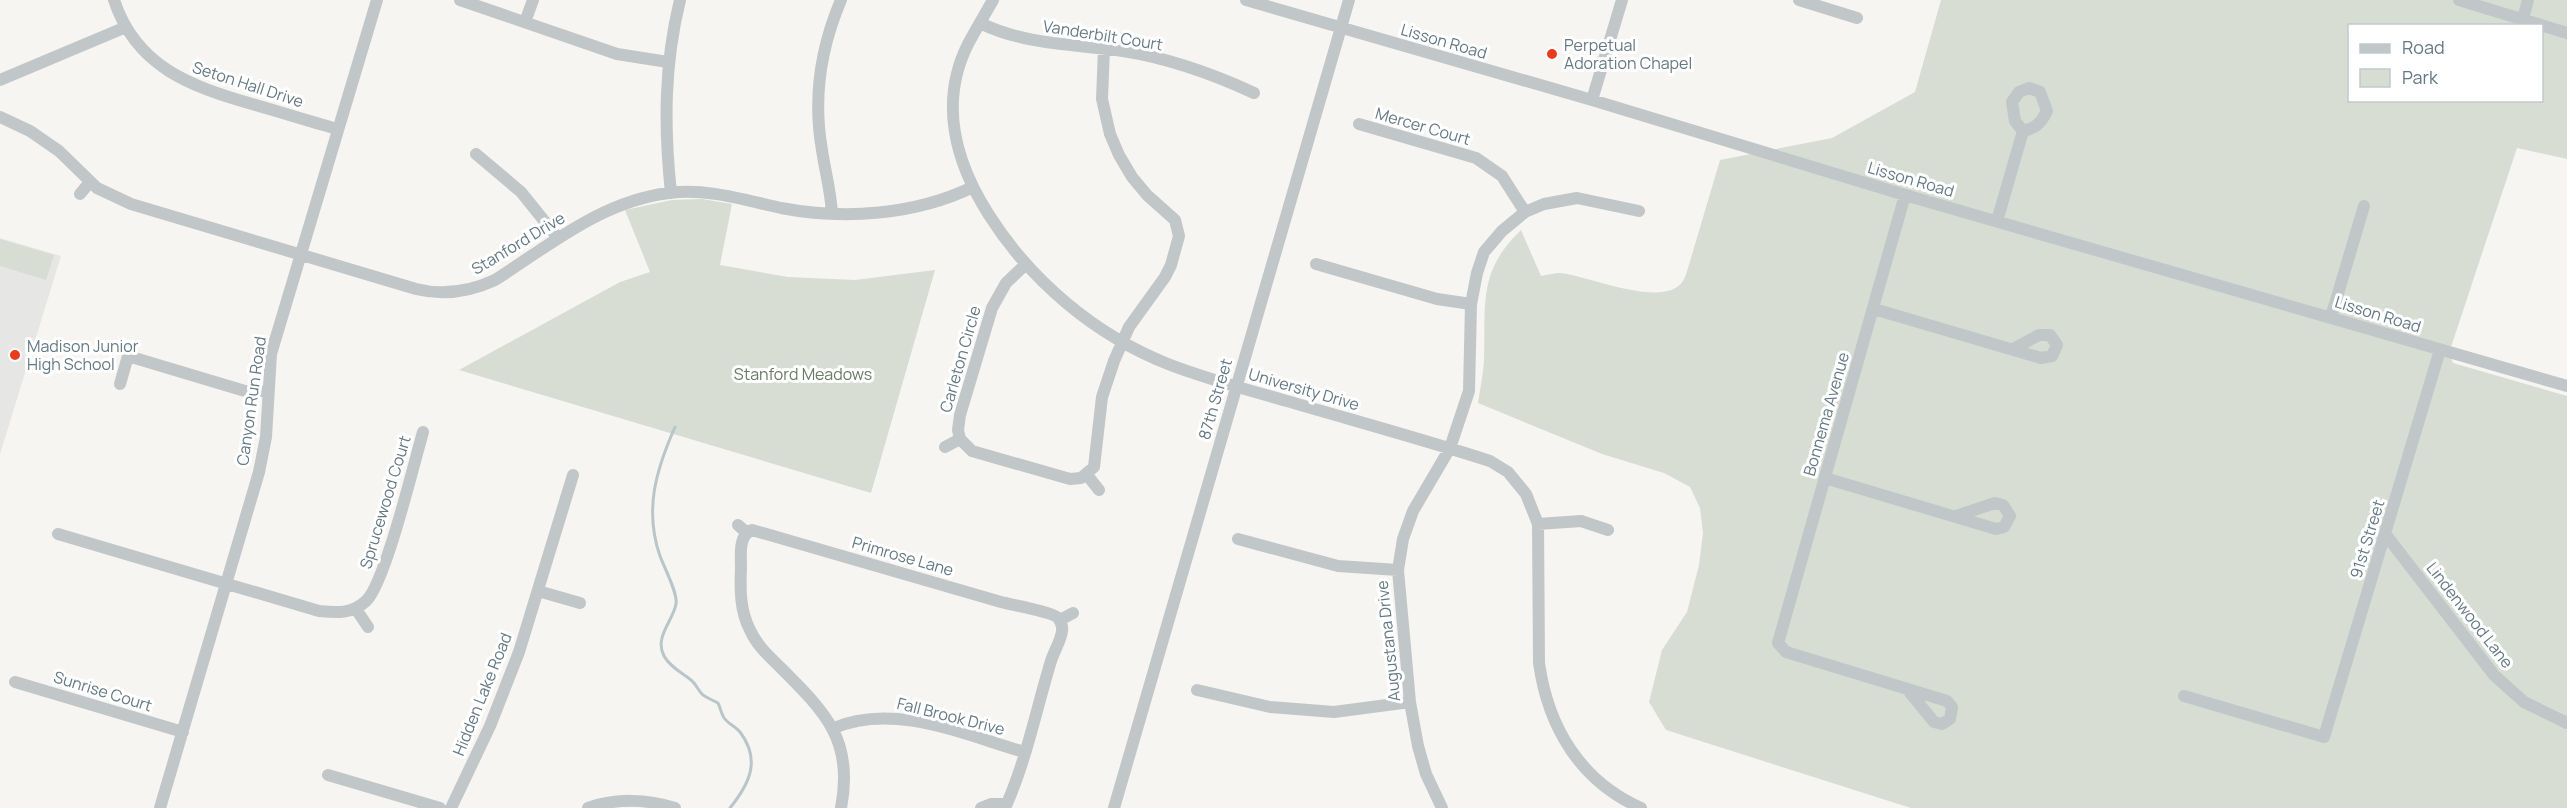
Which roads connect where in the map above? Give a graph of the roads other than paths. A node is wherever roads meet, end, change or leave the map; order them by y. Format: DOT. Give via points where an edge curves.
graph roads {
  1 [pos="114,0"];
  2 [pos="377,0"];
  3 [pos="460,0"];
  4 [pos="532,0"];
  5 [pos="680,0"];
  6 [pos="841,0"];
  7 [pos="993,0"];
  8 [pos="1246,0"];
  9 [pos="1349,0"];
  10 [pos="1622,0"];
  11 [pos="1799,0"];
  12 [pos="2459,0"];
  13 [pos="2528,0"];
  14 [pos="1857,18"];
  15 [pos="2523,19"];
  16 [pos="525,22"];
  17 [pos="980,23"];
  18 [pos="2539,24"];
  19 [pos="2543,25"];
  20 [pos="126,27"];
  21 [pos="1340,28"];
  22 [pos="2567,33"];
  23 [pos="1104,49"];
  24 [pos="668,62"];
  25 [pos="0,80"];
  26 [pos="1254,93"];
  27 [pos="1592,100"];
  28 [pos="0,117"];
  29 [pos="1359,124"];
  30 [pos="337,129"];
  31 [pos="2023,131"];
  32 [pos="476,154"];
  33 [pos="90,182"];
  34 [pos="973,187"];
  35 [pos="671,193"];
  36 [pos="80,194"];
  37 [pos="1905,195"];
  38 [pos="2364,206"];
  39 [pos="1639,211"];
  40 [pos="1525,212"];
  41 [pos="832,213"];
  42 [pos="1996,220"];
  43 [pos="558,238"];
  44 [pos="300,254"];
  45 [pos="1026,264"];
  46 [pos="1316,264"];
  47 [pos="1471,304"];
  48 [pos="1874,309"];
  49 [pos="2331,317"];
  50 [pos="1123,341"];
  51 [pos="2013,349"];
  52 [pos="2440,351"];
  53 [pos="120,384"];
  54 [pos="1236,386"];
  55 [pos="2567,386"];
  56 [pos="267,391"];
  57 [pos="423,432"];
  58 [pos="960,440"];
  59 [pos="945,447"];
  60 [pos="1450,448"];
  61 [pos="573,475"];
  62 [pos="1086,475"];
  63 [pos="1825,478"];
  64 [pos="1099,490"];
  65 [pos="1956,516"];
  66 [pos="1538,524"];
  67 [pos="1608,530"];
  68 [pos="58,534"];
  69 [pos="2386,534"];
  70 [pos="1238,539"];
  71 [pos="1398,570"];
  72 [pos="226,583"];
  73 [pos="538,591"];
  74 [pos="580,603"];
  75 [pos="356,609"];
  76 [pos="1073,613"];
  77 [pos="1060,620"];
  78 [pos="368,627"];
  79 [pos="15,682"];
  80 [pos="1907,689"];
  81 [pos="1197,690"];
  82 [pos="2184,696"];
  83 [pos="1410,702"];
  84 [pos="2567,723"];
  85 [pos="834,729"];
  86 [pos="183,732"];
  87 [pos="1024,752"];
  88 [pos="328,775"];
  89 [pos="1006,806"];
  90 [pos="160,808"];
  91 [pos="440,808"];
  92 [pos="451,808"];
  93 [pos="588,808"];
  94 [pos="675,808"];
  95 [pos="841,808"];
  96 [pos="981,808"];
  97 [pos="1114,808"];
  98 [pos="1442,808"];
  99 [pos="1641,808"];
  1 -- 20 [label="street, Seton Hall Drive"];
  2 -- 30 [label="street, Canyon Run Road"];
  3 -- 16 [label="street"];
  4 -- 16 [label="street"];
  5 -- 24 [label="street"];
  6 -- 41 [label="street" via="826,42 819,105 820,141"];
  7 -- 17 [label="street, University Drive"];
  8 -- 21 [label="street, Lisson Road"];
  9 -- 21 [label="street, 87th Street"];
  10 -- 27 [label="street"];
  11 -- 14 [label="street"];
  12 -- 15 [label="street"];
  13 -- 15 [label="street"];
  15 -- 18 [label="street"];
  16 -- 24 [label="street" via="617,54"];
  17 -- 23 [label="street, Vanderbilt Court" via="1031,40"];
  17 -- 34 [label="street, University Drive" via="959,66 952,109 956,147"];
  19 -- 22 [label="street"];
  20 -- 25 [label="street"];
  20 -- 30 [label="street, Seton Hall Drive" via="156,63 185,82"];
  21 -- 27 [label="street, Lisson Road"];
  21 -- 54 [label="street, 87th Street"];
  23 -- 26 [label="street, Vanderbilt Court" via="1185,66"];
  23 -- 50 [label="street" via="1102,99 1110,135 1140,188 1175,220 1179,231 1165,277"];
  24 -- 35 [label="street" via="666,133"];
  27 -- 37 [label="street, Lisson Road"];
  28 -- 33 [label="street, Stanford Drive" via="49,144"];
  29 -- 40 [label="street, Mercer Court" via="1476,158 1502,176"];
  30 -- 44 [label="street, Canyon Run Road"];
  31 -- 42 [label="street"];
  32 -- 43 [label="street" via="521,192"];
  33 -- 36 [label="street"];
  33 -- 44 [label="street, Stanford Drive" via="131,204"];
  34 -- 41 [label="street, Stanford Drive" via="919,206 886,212"];
  34 -- 45 [label="street, University Drive" via="997,228"];
  35 -- 41 [label="street, Stanford Drive" via="719,194 796,211"];
  35 -- 43 [label="street, Stanford Drive" via="611,208"];
  37 -- 42 [label="street, Lisson Road"];
  37 -- 48 [label="street, Bonnema Avenue"];
  38 -- 49 [label="street"];
  39 -- 40 [label="street" via="1577,198"];
  40 -- 47 [label="street, Augustana Drive" via="1484,252"];
  42 -- 49 [label="street, Lisson Road"];
  43 -- 44 [label="street, Stanford Drive" via="495,280 448,293 416,289"];
  44 -- 56 [label="street, Canyon Run Road" via="271,354"];
  45 -- 50 [label="street, University Drive" via="1066,302"];
  45 -- 58 [label="street, Carleton Circle" via="1006,283 992,308 960,415"];
  46 -- 47 [label="street" via="1437,299"];
  47 -- 60 [label="street, Augustana Drive" via="1469,391"];
  48 -- 51 [label="street"];
  48 -- 63 [label="street, Bonnema Avenue"];
  49 -- 52 [label="street, Lisson Road"];
  50 -- 54 [label="street, University Drive" via="1167,363"];
  50 -- 62 [label="street" via="1102,398 1095,462"];
  52 -- 55 [label="street, Lisson Road"];
  52 -- 69 [label="street, 91st Street"];
  53 -- 56 [label="street" via="128,356 245,391"];
  54 -- 60 [label="street, University Drive"];
  54 -- 97 [label="street, 87th Street"];
  56 -- 72 [label="street, Canyon Run Road" via="264,449"];
  57 -- 75 [label="street, Sprucewood Court" via="382,574 372,595"];
  58 -- 59 [label="street"];
  58 -- 62 [label="street" via="972,451 1059,477 1076,479"];
  60 -- 66 [label="street, University Drive" via="1490,461 1508,472 1526,494"];
  60 -- 71 [label="street, Augustana Drive" via="1413,511"];
  61 -- 73 [label="street, Hidden Lake Road"];
  62 -- 64 [label="street"];
  63 -- 65 [label="street"];
  63 -- 80 [label="street, Bonnema Avenue" via="1778,643 1786,652"];
  66 -- 67 [label="street" via="1581,521"];
  66 -- 99 [label="street, University Drive" via="1539,663 1555,726 1579,762 1618,797"];
  68 -- 72 [label="street"];
  69 -- 82 [label="street, 91st Street" via="2324,736"];
  69 -- 84 [label="street, Lindenwood Lane" via="2494,675 2524,702"];
  70 -- 71 [label="street" via="1338,566"];
  71 -- 83 [label="street, Augustana Drive"];
  72 -- 75 [label="street" via="319,611 338,613"];
  72 -- 86 [label="street, Canyon Run Road"];
  73 -- 74 [label="street"];
  73 -- 92 [label="street, Hidden Lake Road" via="507,685"];
  75 -- 78 [label="street"];
  76 -- 77 [label="street"];
  77 -- 85 [label="street, Primrose Lane" via="1051,612 1010,605 743,529 740,589 749,630 763,650 815,702"];
  77 -- 87 [label="street" via="1062,634"];
  79 -- 86 [label="street, Sunrise Court"];
  81 -- 83 [label="street" via="1270,707 1334,712"];
  83 -- 98 [label="street, Augustana Drive" via="1426,774"];
  85 -- 87 [label="street, Fall Brook Drive" via="869,717 905,719"];
  85 -- 95 [label="street" via="844,768"];
  86 -- 90 [label="street, Canyon Run Road"];
  87 -- 89 [label="street"];
  88 -- 91 [label="street"];
  89 -- 96 [label="street" via="991,804"];
  93 -- 94 [label="street" via="633,801"];
}
